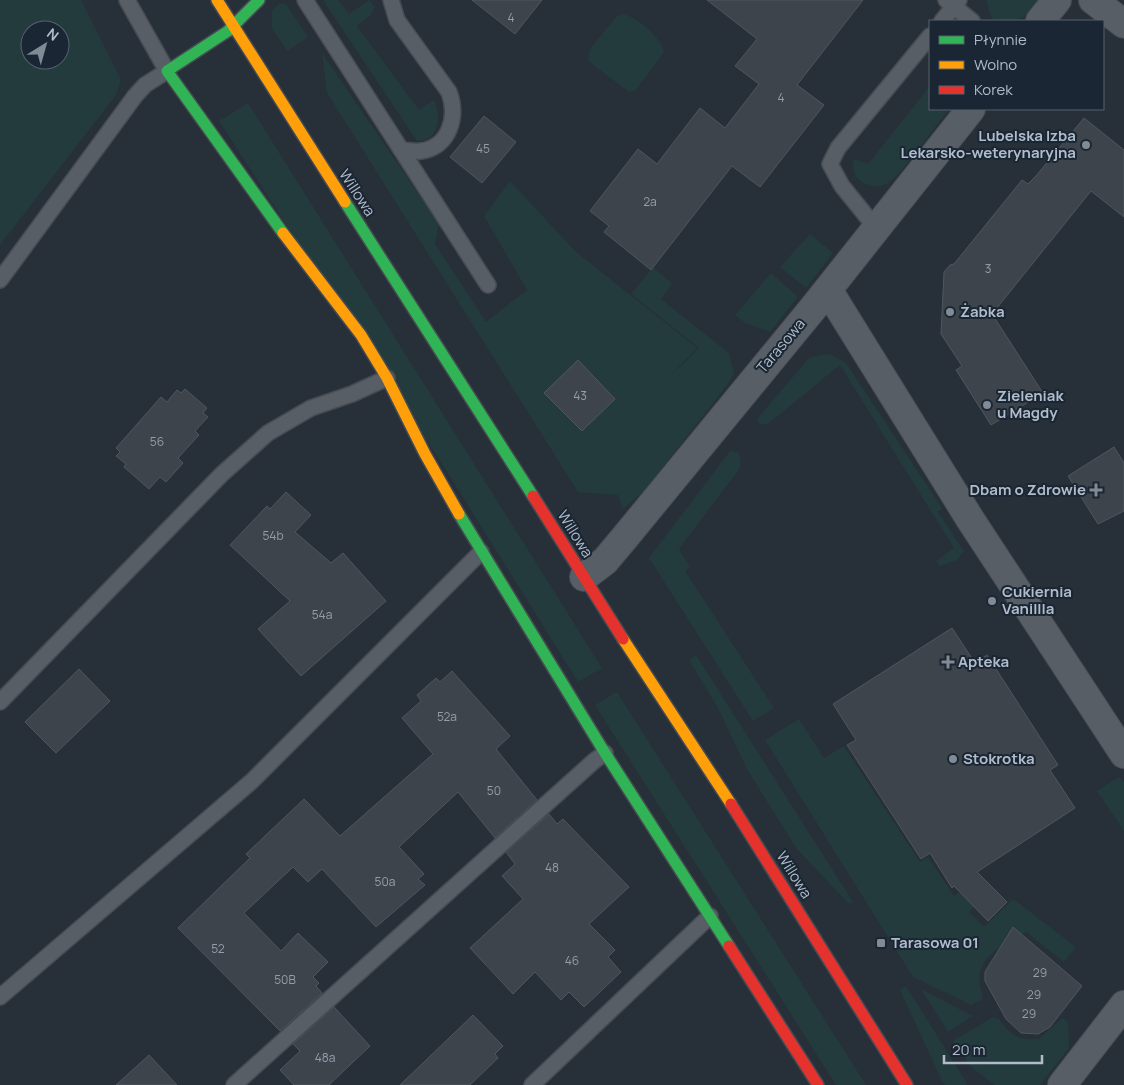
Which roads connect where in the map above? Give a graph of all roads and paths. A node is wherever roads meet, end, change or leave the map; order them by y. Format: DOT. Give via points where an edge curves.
graph roads {
  1 [pos="127,0"];
  2 [pos="217,0"];
  3 [pos="260,0"];
  4 [pos="305,0"];
  5 [pos="391,0"];
  6 [pos="1057,0"];
  7 [pos="1093,0"];
  8 [pos="953,2"];
  9 [pos="943,20"];
  10 [pos="971,20"];
  11 [pos="1041,20"];
  12 [pos="1124,24"];
  13 [pos="233,28"];
  14 [pos="929,37"];
  15 [pos="167,71"];
  16 [pos="970,110"];
  17 [pos="401,150"];
  18 [pos="876,228"];
  19 [pos="0,280"];
  20 [pos="488,285"];
  21 [pos="828,290"];
  22 [pos="387,378"];
  23 [pos="481,552"];
  24 [pos="584,577"];
  25 [pos="0,702"];
  26 [pos="605,753"];
  27 [pos="1124,754"];
  28 [pos="710,916"];
  29 [pos="0,997"];
  30 [pos="1124,1005"];
  31 [pos="234,1085"];
  32 [pos="532,1085"];
  33 [pos="818,1085"];
  34 [pos="907,1085"];
  35 [pos="1062,1085"];
  1 -- 15 [label="lane"];
  2 -- 13 [label="street, Willowa"];
  3 -- 13 [label="street"];
  4 -- 17 [label="lane"];
  5 -- 17 [label="lane" via="397,20 449,92 454,104 446,136 436,147 421,151"];
  6 -- 11 [label="street"];
  7 -- 12 [label="street"];
  8 -- 9 [label="lane"];
  8 -- 10 [label="lane"];
  13 -- 15 [label="street"];
  13 -- 24 [label="street, Willowa"];
  14 -- 18 [label="lane" via="838,148 830,164 842,186"];
  15 -- 19 [label="lane" via="135,96"];
  15 -- 22 [label="street" via="279,228 361,335"];
  16 -- 18 [label="street, Tarasowa"];
  17 -- 20 [label="lane"];
  18 -- 21 [label="street, Tarasowa"];
  21 -- 24 [label="street, Tarasowa" via="605,561"];
  21 -- 27 [label="street" via="970,519"];
  22 -- 23 [label="street" via="425,454"];
  22 -- 25 [label="lane" via="311,408 268,432 222,474"];
  23 -- 26 [label="street"];
  23 -- 29 [label="lane" via="252,781"];
  24 -- 34 [label="street, Willowa"];
  26 -- 28 [label="street"];
  26 -- 31 [label="lane"];
  28 -- 32 [label="lane"];
  28 -- 33 [label="street"];
  30 -- 35 [label="street"];
}
